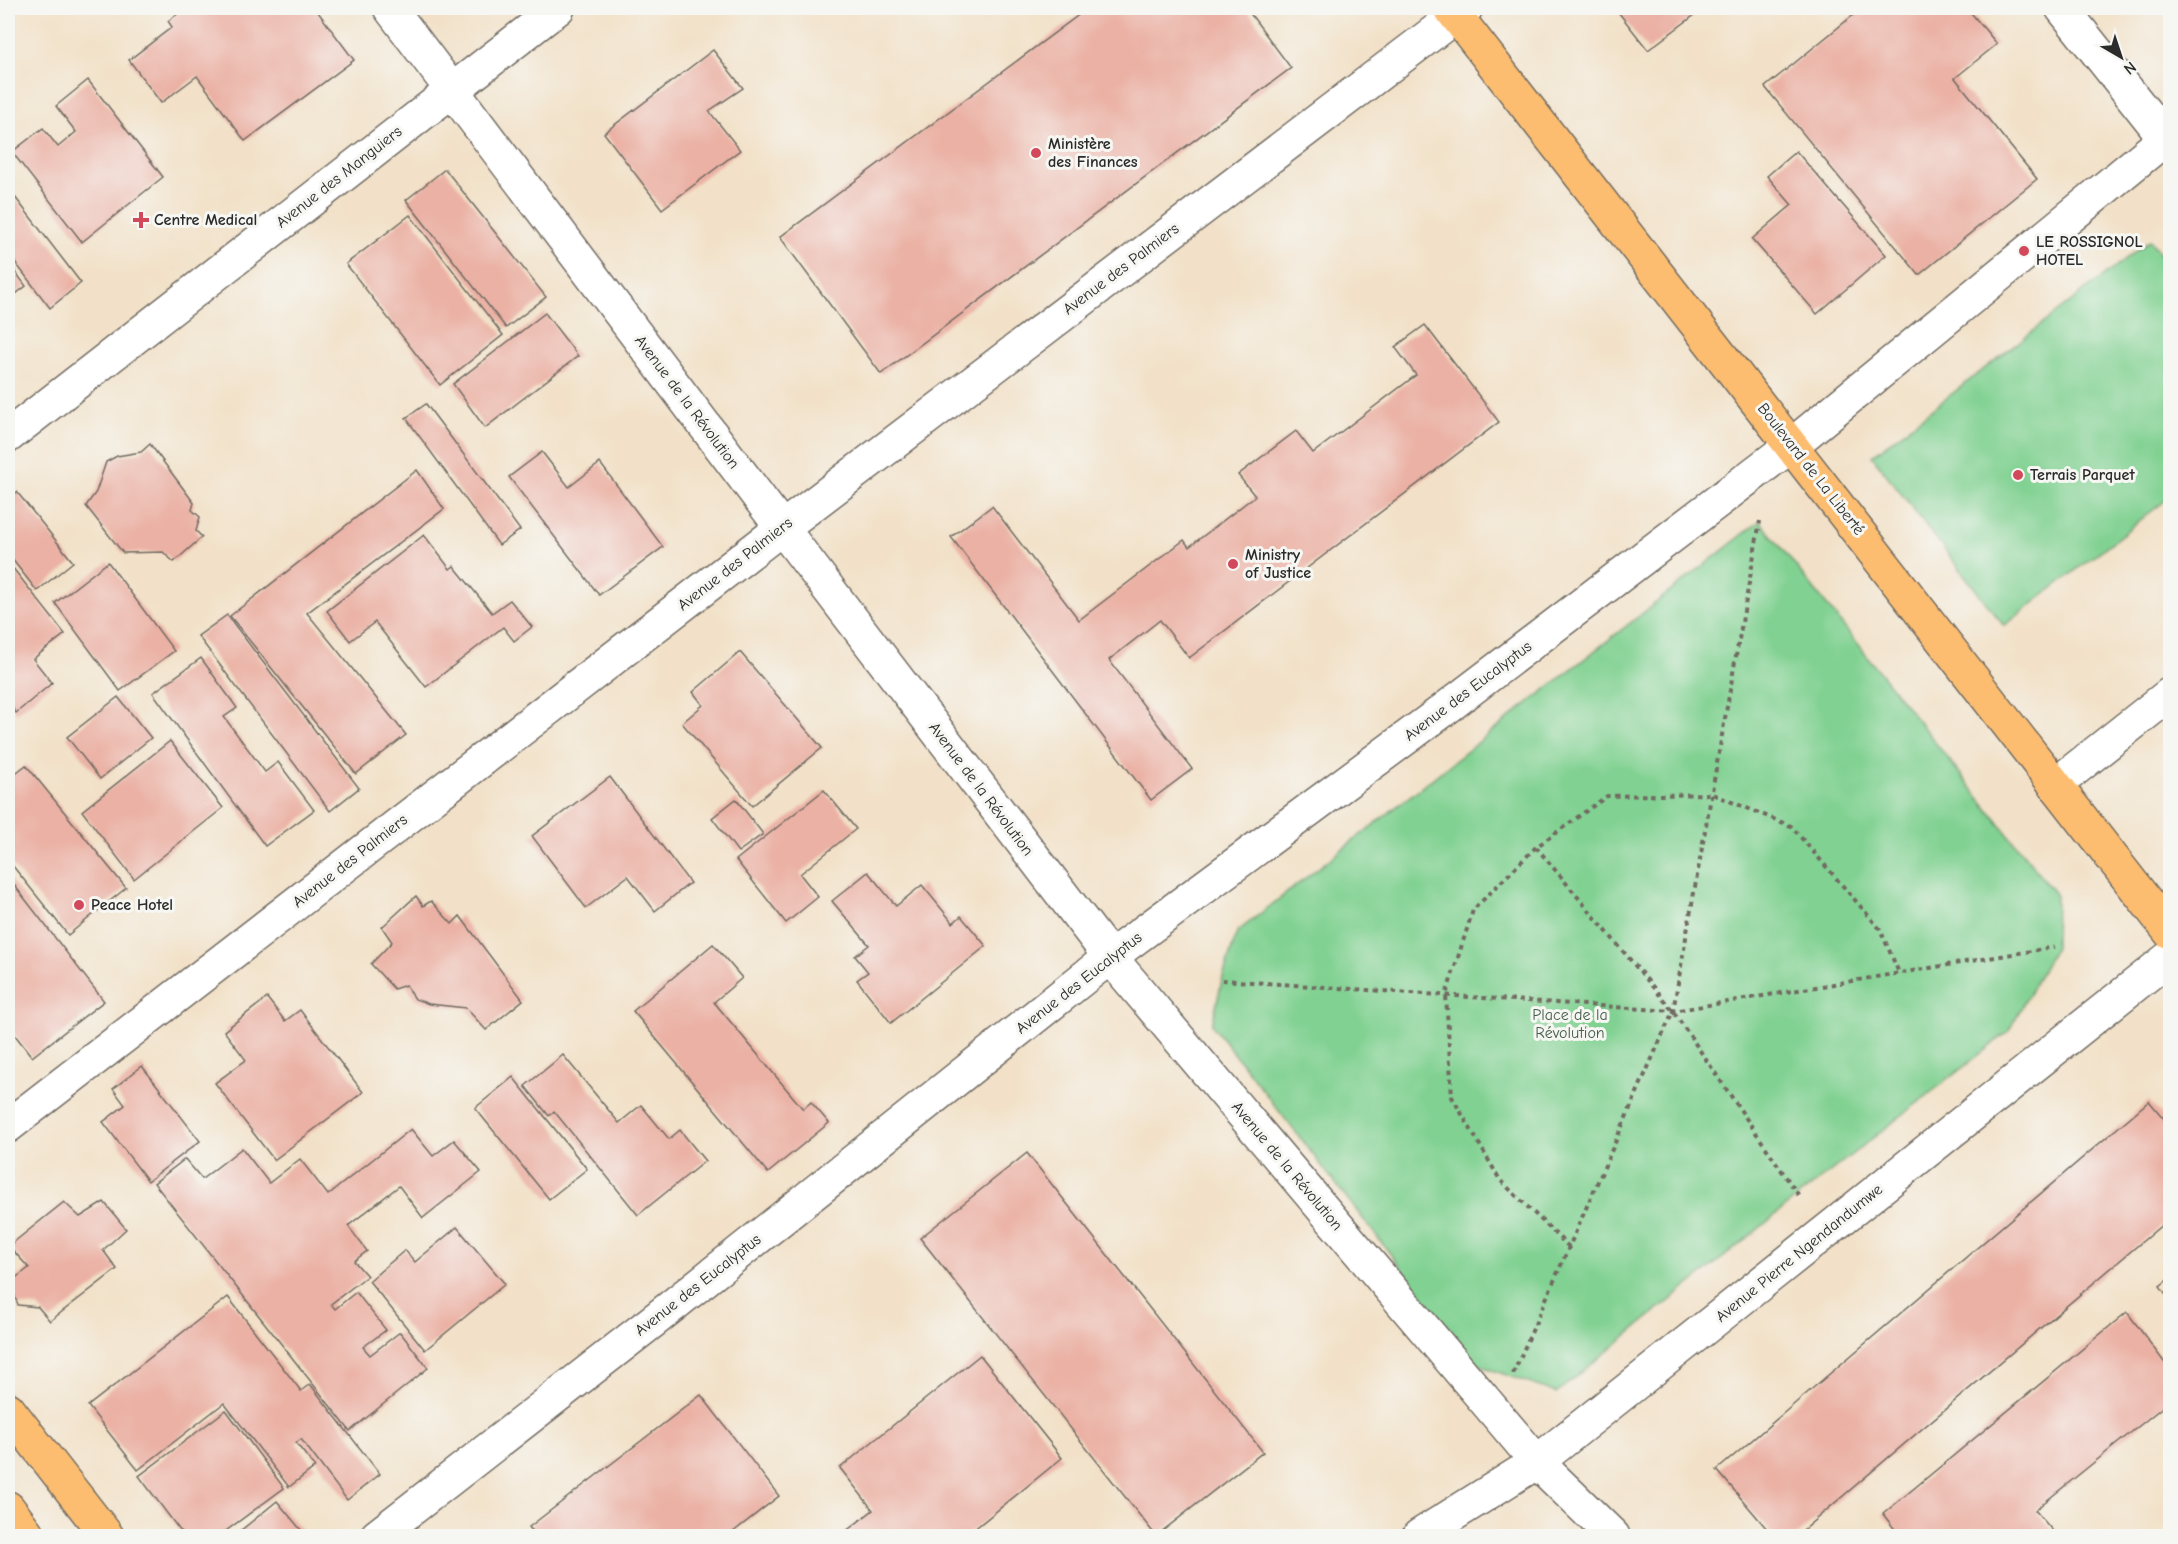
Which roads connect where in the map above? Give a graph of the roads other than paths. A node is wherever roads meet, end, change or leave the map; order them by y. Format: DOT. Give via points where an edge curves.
graph roads {
  1 [pos="390,8"];
  2 [pos="558,8"];
  3 [pos="2062,8"];
  4 [pos="1457,10"];
  5 [pos="451,89"];
  6 [pos="2168,141"];
  7 [pos="8,436"];
  8 [pos="1793,444"];
  9 [pos="782,528"];
  10 [pos="2170,694"];
  11 [pos="2055,785"];
  12 [pos="2170,932"];
  13 [pos="1110,957"];
  14 [pos="2170,957"];
  15 [pos="8,1126"];
  16 [pos="8,1409"];
  17 [pos="1537,1462"];
  18 [pos="8,1508"];
  19 [pos="29,1536"];
  20 [pos="107,1536"];
  21 [pos="377,1536"];
  22 [pos="1419,1536"];
  23 [pos="1613,1536"];
  1 -- 5 [label="street, Avenue de la Révolution"];
  2 -- 5 [label="street, Avenue des Manguiers"];
  3 -- 6 [label="street"];
  4 -- 8 [label="main road, Boulevard de La Liberté"];
  4 -- 9 [label="street, Avenue des Palmiers"];
  5 -- 7 [label="street, Avenue des Manguiers"];
  5 -- 9 [label="street, Avenue de la Révolution"];
  6 -- 8 [label="street, Avenue des Eucalyptus"];
  8 -- 11 [label="main road, Boulevard de La Liberté"];
  8 -- 13 [label="street, Avenue des Eucalyptus"];
  9 -- 13 [label="street, Avenue de la Révolution"];
  9 -- 15 [label="street, Avenue des Palmiers"];
  10 -- 11 [label="street"];
  11 -- 12 [label="main road, Boulevard de La Liberté"];
  13 -- 17 [label="street, Avenue de la Révolution"];
  13 -- 21 [label="street, Avenue des Eucalyptus" via="667,1311"];
  14 -- 17 [label="street, Avenue Pierre Ngendandumwe"];
  16 -- 20 [label="main road"];
  17 -- 22 [label="street, Avenue Pierre Ngendandumwe"];
  17 -- 23 [label="street, Avenue de la Révolution"];
  18 -- 19 [label="main road"];
}
